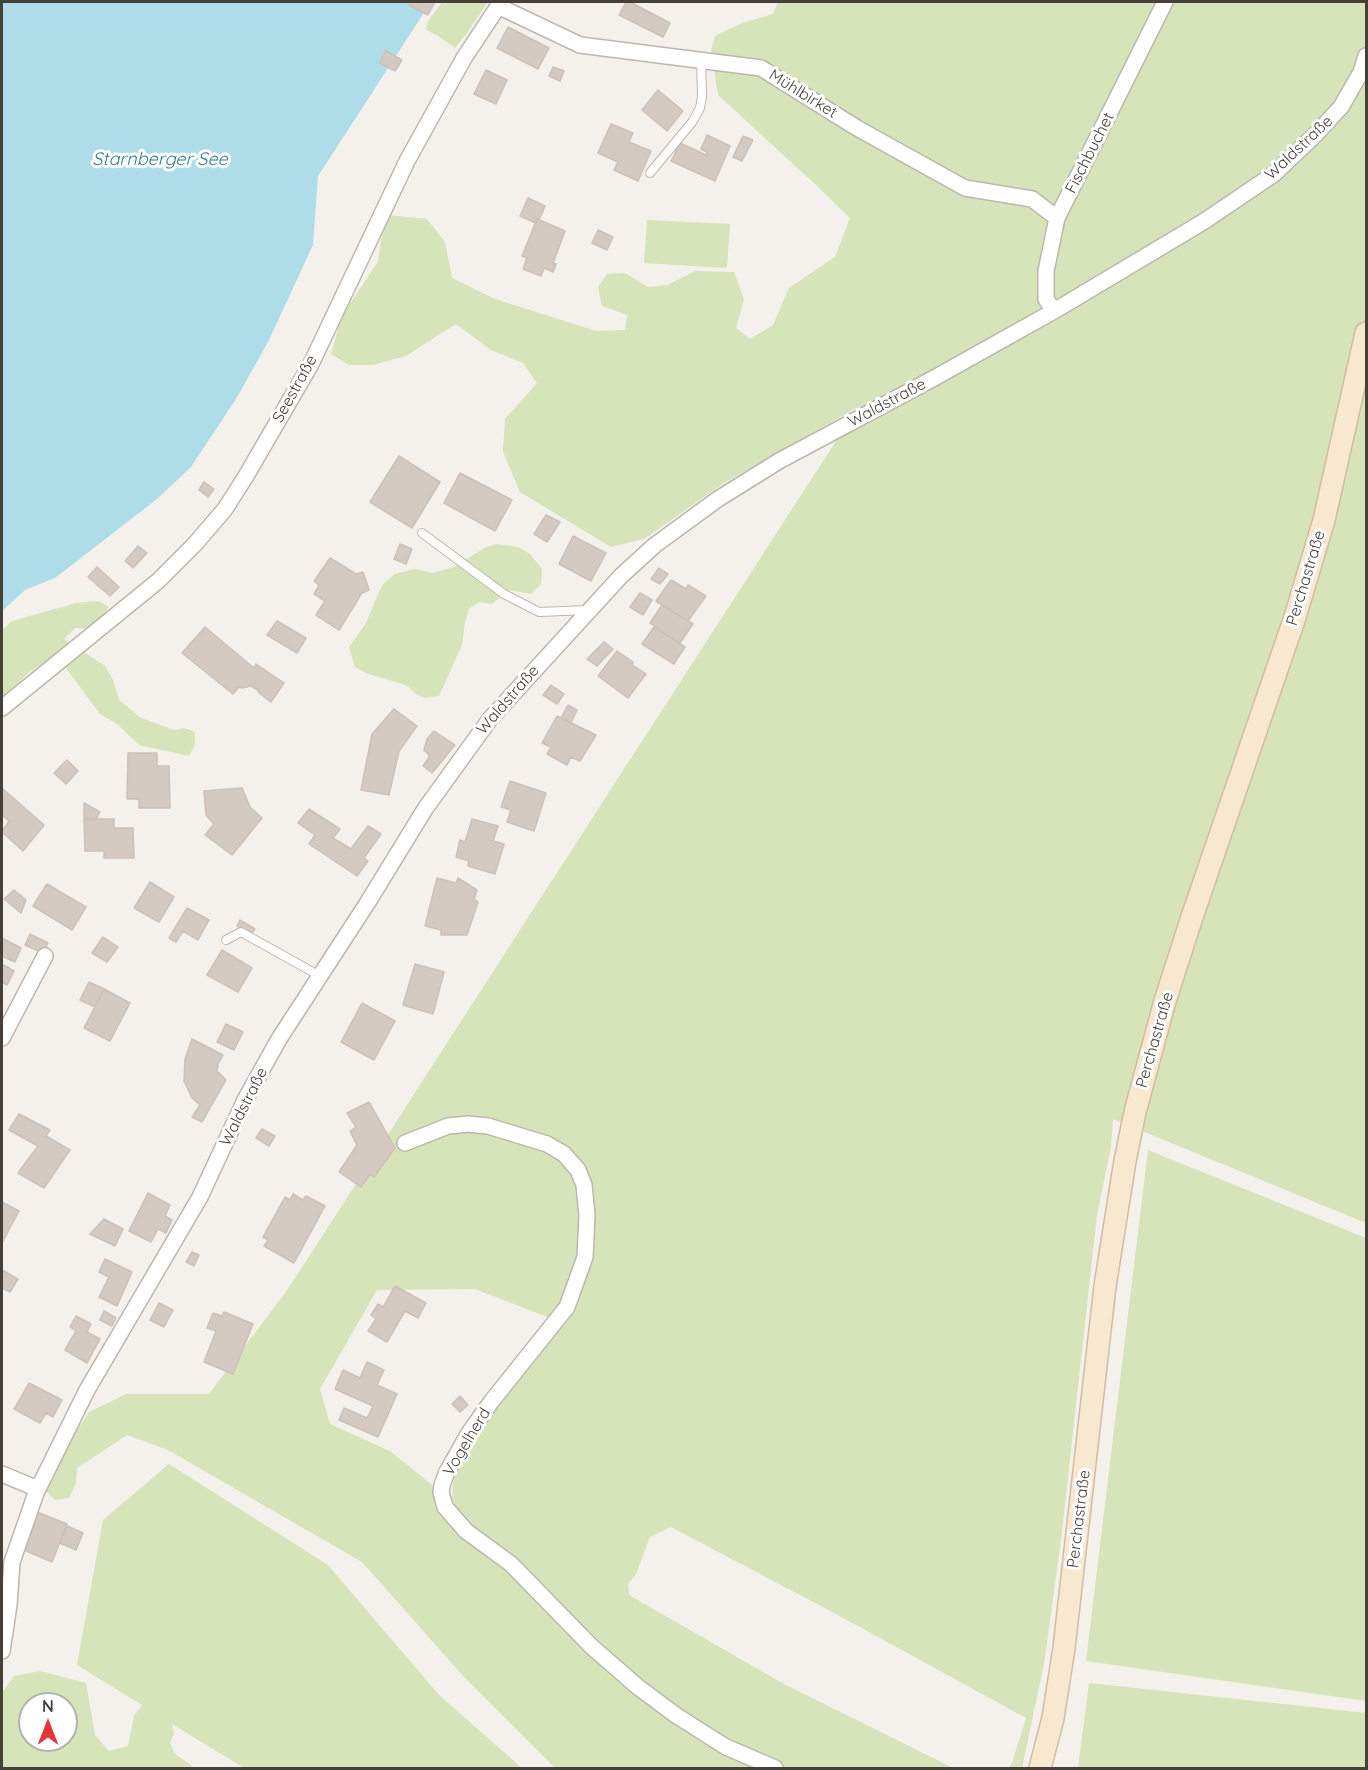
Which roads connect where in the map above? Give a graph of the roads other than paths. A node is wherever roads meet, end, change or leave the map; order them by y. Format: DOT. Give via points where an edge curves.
graph roads {
  1 [pos="1166,2"];
  2 [pos="499,4"];
  3 [pos="1366,56"];
  4 [pos="700,60"];
  5 [pos="650,174"];
  6 [pos="1057,218"];
  7 [pos="1054,311"];
  8 [pos="1366,333"];
  9 [pos="422,532"];
  10 [pos="588,610"];
  11 [pos="2,708"];
  12 [pos="226,940"];
  13 [pos="45,956"];
  14 [pos="320,976"];
  15 [pos="2,1038"];
  16 [pos="405,1143"];
  17 [pos="2,1474"];
  18 [pos="38,1489"];
  19 [pos="7,1565"];
  20 [pos="2,1651"];
  21 [pos="775,1768"];
  22 [pos="1040,1768"];
  1 -- 6 [label="street, Fischbuchet"];
  2 -- 4 [label="street, Mühlbirket" via="580,45"];
  2 -- 11 [label="street, Seestraße" via="406,161 311,364 225,509 158,581"];
  3 -- 7 [label="street, Waldstraße" via="1341,107 1274,174 1203,222"];
  4 -- 5 [label="lane" via="700,108"];
  4 -- 6 [label="street, Mühlbirket" via="760,68 965,188 1032,199"];
  6 -- 7 [label="street, Fischbuchet" via="1046,271 1046,299"];
  7 -- 10 [label="street, Waldstraße" via="779,461 718,499 656,545"];
  8 -- 22 [label="main road, Perchastraße" via="1320,530 1295,617 1172,980 1135,1112 1105,1286 1064,1648 1053,1719"];
  9 -- 10 [label="lane" via="504,594 539,612"];
  10 -- 14 [label="street, Waldstraße" via="490,719 455,766"];
  12 -- 14 [label="lane" via="241,932"];
  13 -- 15 [label="street"];
  14 -- 18 [label="street, Waldstraße" via="245,1100 200,1197 87,1390"];
  16 -- 21 [label="street, Vogelherd" via="448,1126 488,1126 547,1144 571,1160 584,1185 585,1257 567,1307 469,1433 442,1485 445,1507 466,1531 511,1564 592,1647 638,1687 726,1747"];
  17 -- 18 [label="street"];
  18 -- 19 [label="street, Waldstraße"];
  19 -- 20 [label="street, Waldstraße" via="9,1605"];
}
